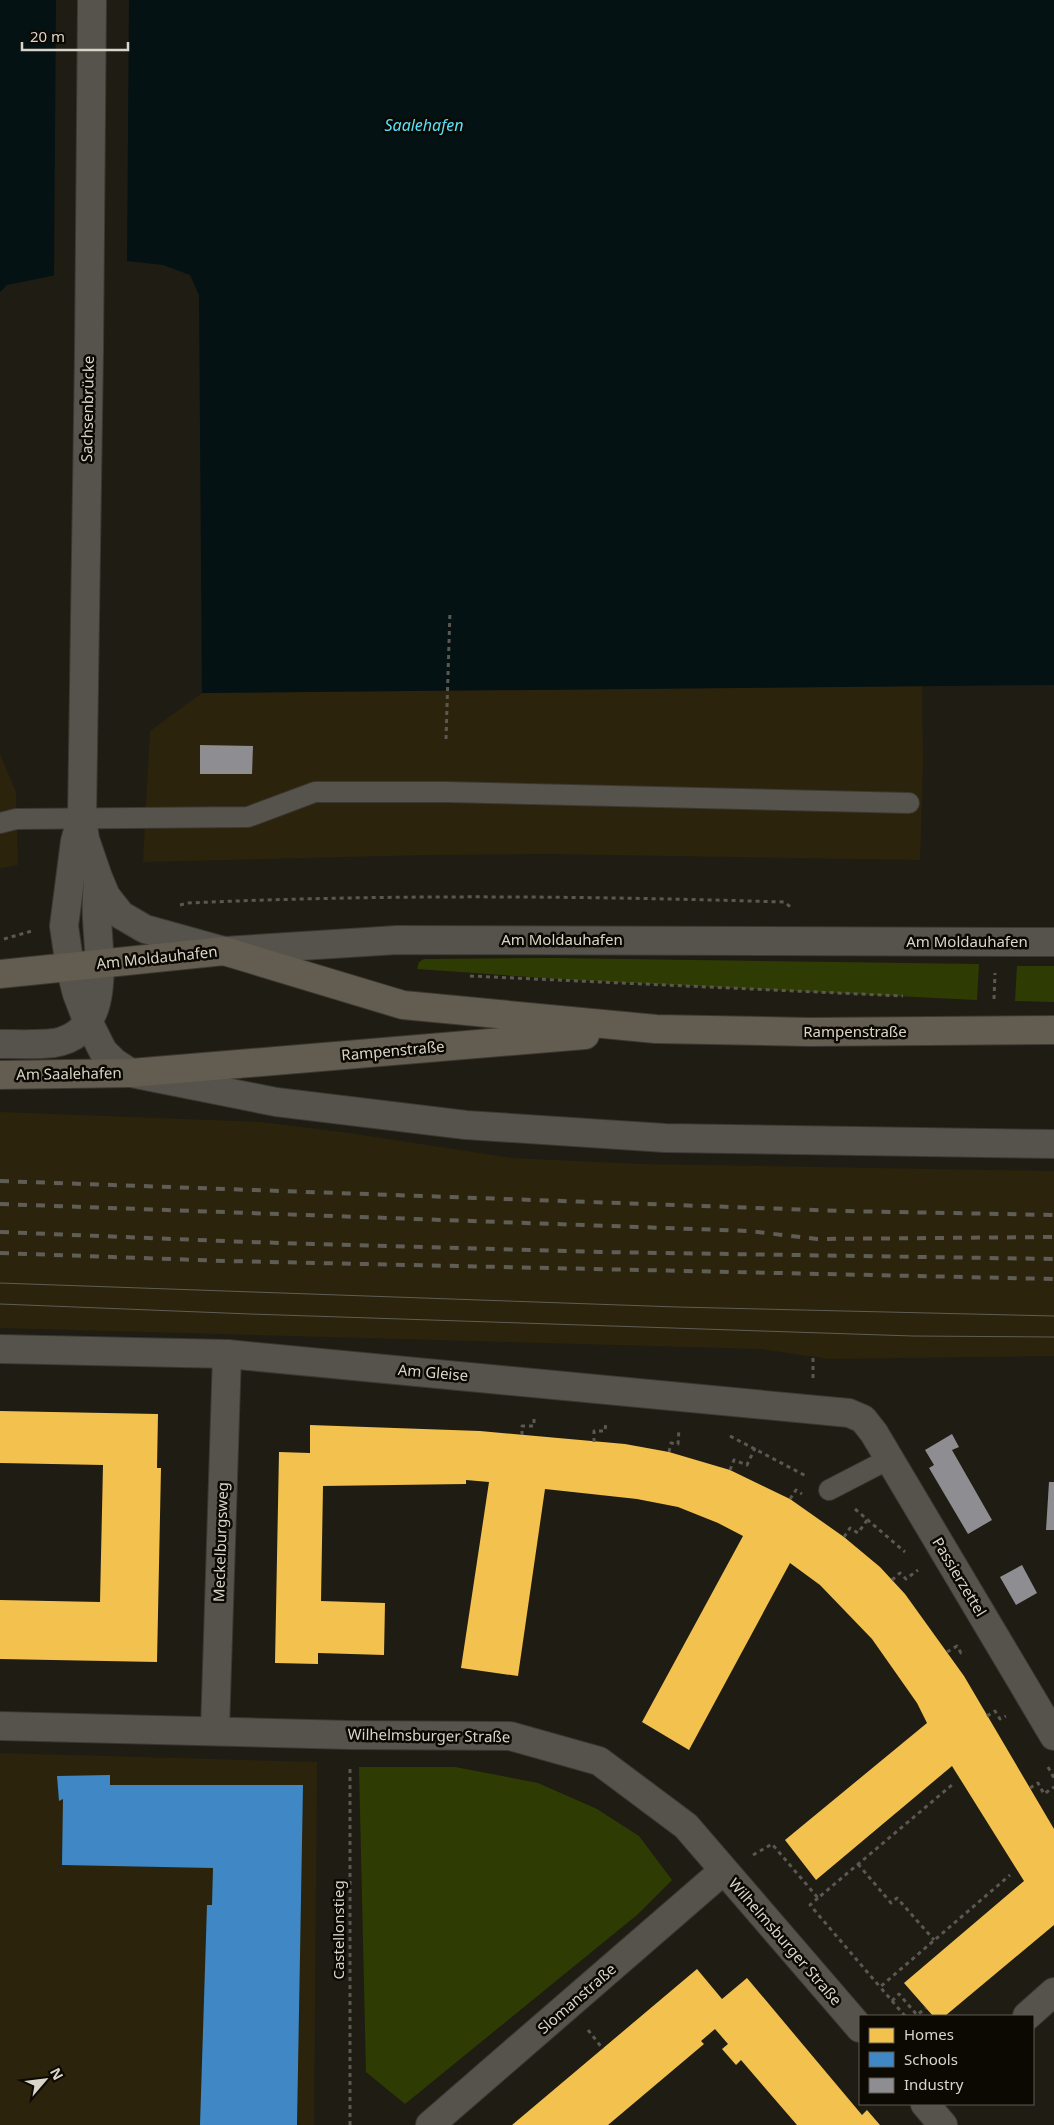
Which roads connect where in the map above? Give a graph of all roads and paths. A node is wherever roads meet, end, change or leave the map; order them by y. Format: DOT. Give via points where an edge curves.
graph roads {
  1 [pos="92,0"];
  2 [pos="450,611"];
  3 [pos="446,739"];
  4 [pos="909,803"];
  5 [pos="82,818"];
  6 [pos="0,824"];
  7 [pos="98,878"];
  8 [pos="179,905"];
  9 [pos="798,912"];
  10 [pos="30,931"];
  11 [pos="0,940"];
  12 [pos="1054,942"];
  13 [pos="224,951"];
  14 [pos="100,964"];
  15 [pos="994,964"];
  16 [pos="70,967"];
  17 [pos="0,974"];
  18 [pos="468,976"];
  19 [pos="906,997"];
  20 [pos="985,1000"];
  21 [pos="88,1022"];
  22 [pos="656,1029"];
  23 [pos="1054,1030"];
  24 [pos="0,1044"];
  25 [pos="131,1073"];
  26 [pos="0,1074"];
  27 [pos="1054,1144"];
  28 [pos="0,1349"];
  29 [pos="227,1354"];
  30 [pos="863,1419"];
  31 [pos="680,1422"];
  32 [pos="534,1426"];
  33 [pos="605,1431"];
  34 [pos="726,1434"];
  35 [pos="522,1435"];
  36 [pos="594,1442"];
  37 [pos="755,1448"];
  38 [pos="669,1452"];
  39 [pos="889,1459"];
  40 [pos="730,1470"];
  41 [pos="829,1490"];
  42 [pos="805,1496"];
  43 [pos="790,1499"];
  44 [pos="868,1519"];
  45 [pos="844,1537"];
  46 [pos="908,1555"];
  47 [pos="921,1567"];
  48 [pos="892,1580"];
  49 [pos="947,1652"];
  50 [pos="961,1653"];
  51 [pos="987,1716"];
  52 [pos="1000,1720"];
  53 [pos="0,1726"];
  54 [pos="215,1730"];
  55 [pos="350,1735"];
  56 [pos="1054,1736"];
  57 [pos="1044,1761"];
  58 [pos="1054,1778"];
  59 [pos="953,1784"];
  60 [pos="1054,1787"];
  61 [pos="1030,1788"];
  62 [pos="858,1864"];
  63 [pos="724,1871"];
  64 [pos="1010,1875"];
  65 [pos="818,1898"];
  66 [pos="934,1940"];
  67 [pos="880,1987"];
  68 [pos="1054,1992"];
  69 [pos="892,2001"];
  70 [pos="926,2008"];
  71 [pos="905,2015"];
  72 [pos="1028,2015"];
  73 [pos="859,2027"];
  74 [pos="350,2125"];
  75 [pos="430,2125"];
  1 -- 5 [label="street, Sachsenbrücke"];
  2 -- 3 [label="path"];
  4 -- 5 [label="lane" via="315,792 248,817"];
  5 -- 6 [label="lane" via="16,819"];
  5 -- 7 [label="street, Sachsenbrücke"];
  5 -- 16 [label="street, Sachsenbrücke" via="75,841 64,926"];
  7 -- 13 [label="street, Sachsenbrücke" via="116,910 134,924"];
  7 -- 14 [label="street"];
  8 -- 9 [label="path" via="392,896 649,898 784,902"];
  10 -- 11 [label="path"];
  12 -- 13 [label="street, Am Moldauhafen" via="397,940"];
  13 -- 14 [label="main road, Am Moldauhafen"];
  13 -- 22 [label="main road, Rampenstraße" via="403,1005"];
  14 -- 16 [label="main road, Am Moldauhafen"];
  14 -- 21 [label="street" via="96,999"];
  15 -- 20 [label="path" via="994,1001"];
  16 -- 17 [label="main road"];
  16 -- 21 [label="street, Am Saalehafen"];
  18 -- 19 [label="path"];
  21 -- 24 [label="street, Am Saalehafen" via="71,1037 54,1042"];
  21 -- 25 [label="street, Am Saalehafen" via="103,1051"];
  22 -- 23 [label="main road, Rampenstraße" via="810,1032"];
  22 -- 25 [label="main road, Rampenstraße"];
  25 -- 26 [label="main road, Am Saalehafen"];
  25 -- 27 [label="street" via="276,1102 466,1125 665,1138"];
  28 -- 29 [label="street, Am Gleise"];
  29 -- 30 [label="street, Am Gleise" via="813,1408 848,1413"];
  29 -- 54 [label="street, Meckelburgsweg"];
  30 -- 39 [label="street, Passierzettel"];
  31 -- 38 [label="path" via="678,1444 671,1443"];
  32 -- 35 [label="path" via="522,1426"];
  33 -- 36 [label="path" via="594,1431"];
  34 -- 37 [label="path"];
  37 -- 40 [label="path" via="747,1465 734,1460"];
  37 -- 41 [label="path"];
  39 -- 41 [label="lane"];
  39 -- 56 [label="street, Passierzettel"];
  41 -- 44 [label="path"];
  42 -- 43 [label="path" via="796,1490"];
  44 -- 45 [label="path" via="858,1533 850,1528"];
  44 -- 46 [label="path"];
  47 -- 48 [label="path" via="906,1579 900,1573"];
  49 -- 50 [label="path" via="957,1646"];
  51 -- 52 [label="path" via="995,1711"];
  53 -- 54 [label="street, Wilhelmsburger Straße"];
  54 -- 55 [label="street, Wilhelmsburger Straße"];
  55 -- 63 [label="street, Wilhelmsburger Straße" via="510,1736 599,1761 686,1826"];
  55 -- 74 [label="path, Castellonstieg"];
  57 -- 58 [label="path"];
  59 -- 62 [label="path"];
  60 -- 61 [label="path" via="1044,1794 1038,1783"];
  62 -- 65 [label="path"];
  62 -- 66 [label="path" via="891,1903 897,1898"];
  63 -- 65 [label="path" via="772,1844"];
  63 -- 73 [label="street, Wilhelmsburger Straße"];
  63 -- 75 [label="street, Slomanstraße"];
  64 -- 66 [label="path"];
  65 -- 67 [label="path" via="810,1905"];
  66 -- 67 [label="path"];
  67 -- 69 [label="path"];
  68 -- 72 [label="street"];
  69 -- 70 [label="path" via="899,1994 918,2015"];
  69 -- 71 [label="path"];
}
